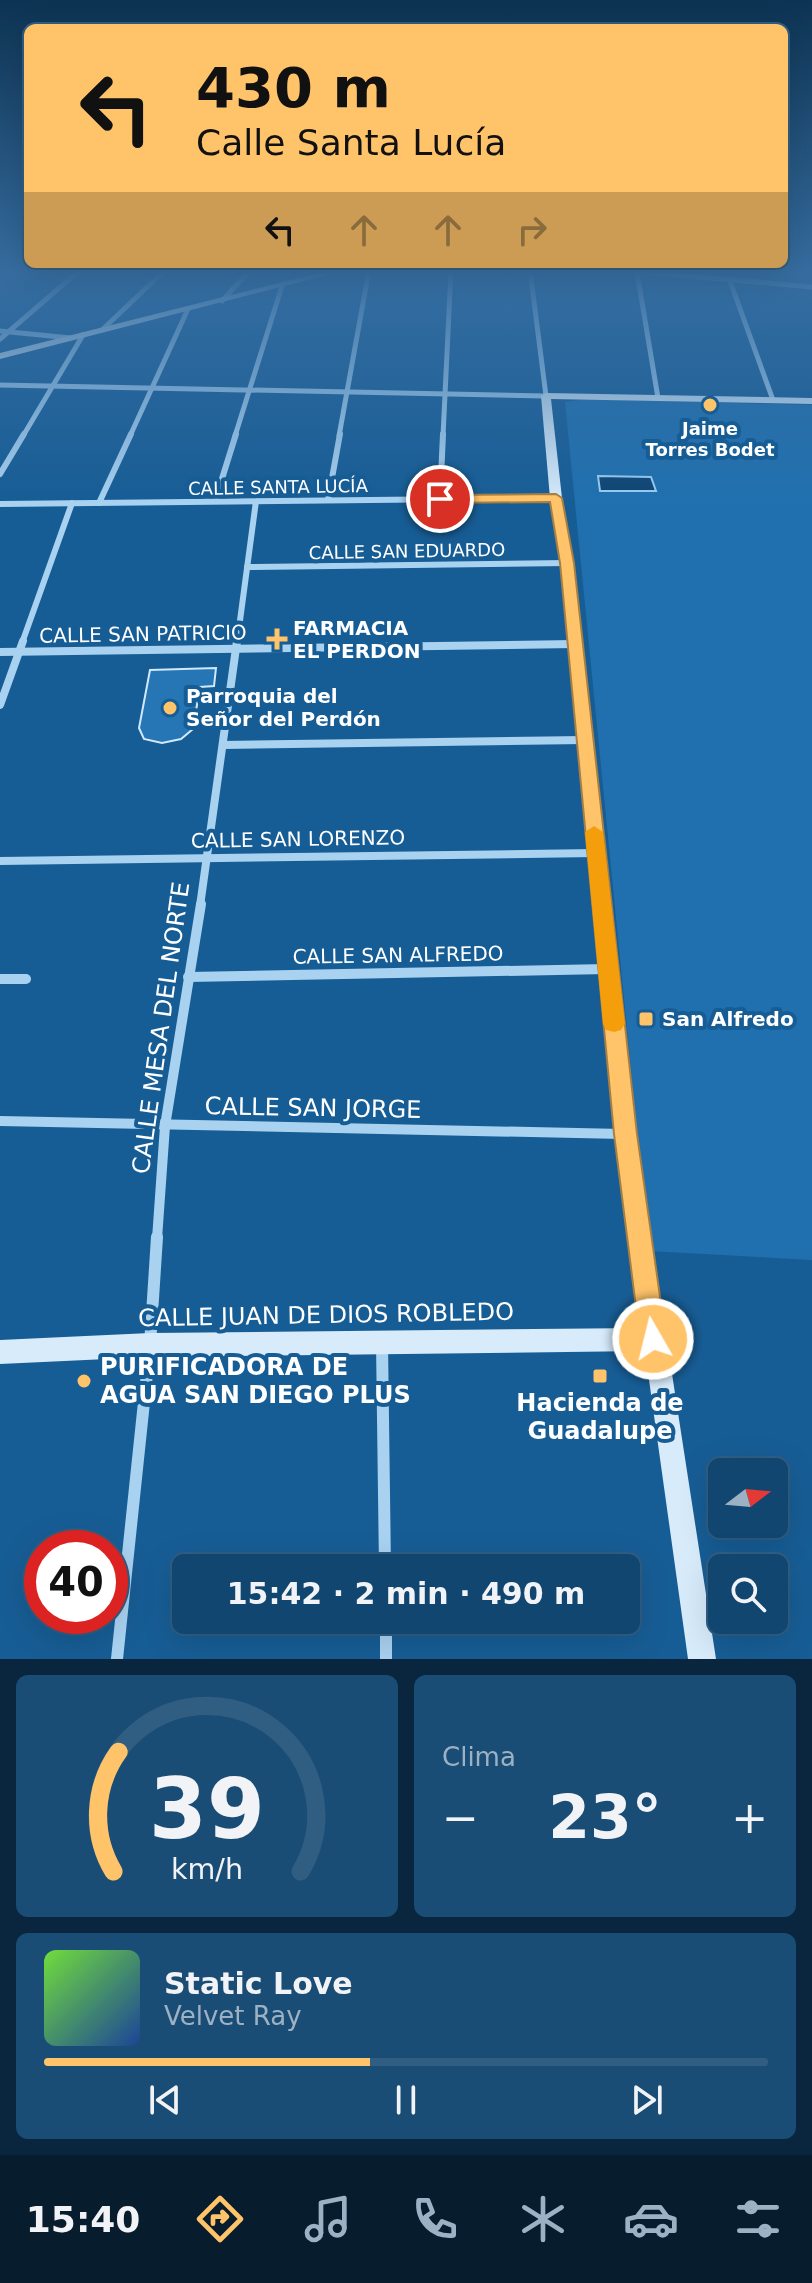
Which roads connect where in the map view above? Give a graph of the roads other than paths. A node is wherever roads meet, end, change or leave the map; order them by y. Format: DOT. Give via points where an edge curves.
graph roads {
  1 [pos="35,347"];
  2 [pos="72,347"];
  3 [pos="170,347"];
  4 [pos="263,347"];
  5 [pos="356,347"];
  6 [pos="447,347"];
  7 [pos="540,347"];
  8 [pos="650,347"];
  9 [pos="754,347"];
  10 [pos="0,356"];
  11 [pos="0,385"];
  12 [pos="52,386"];
  13 [pos="151,388"];
  14 [pos="250,390"];
  15 [pos="348,392"];
  16 [pos="445,394"];
  17 [pos="546,396"];
  18 [pos="658,398"];
  19 [pos="773,400"];
  20 [pos="812,401"];
  21 [pos="0,474"];
  22 [pos="556,498"];
  23 [pos="440,499"];
  24 [pos="328,500"];
  25 [pos="215,501"];
  26 [pos="256,501"];
  27 [pos="72,503"];
  28 [pos="99,503"];
  29 [pos="0,504"];
  30 [pos="567,563"];
  31 [pos="247,567"];
  32 [pos="575,644"];
  33 [pos="236,648"];
  34 [pos="0,652"];
  35 [pos="19,652"];
  36 [pos="0,705"];
  37 [pos="584,740"];
  38 [pos="223,745"];
  39 [pos="597,853"];
  40 [pos="208,858"];
  41 [pos="0,861"];
  42 [pos="608,969"];
  43 [pos="188,977"];
  44 [pos="0,979"];
  45 [pos="26,979"];
  46 [pos="0,1121"];
  47 [pos="165,1126"];
  48 [pos="625,1134"];
  49 [pos="653,1339"];
  50 [pos="382,1342"];
  51 [pos="150,1345"];
  52 [pos="0,1352"];
  53 [pos="385,1554"];
  54 [pos="386,1634"];
  55 [pos="117,1659"];
  56 [pos="386,1659"];
  57 [pos="702,1659"];
  1 -- 10 [label="street"];
  2 -- 12 [label="street"];
  3 -- 13 [label="street"];
  4 -- 14 [label="street"];
  5 -- 15 [label="street"];
  6 -- 16 [label="street"];
  7 -- 17 [label="street"];
  8 -- 18 [label="street"];
  9 -- 19 [label="street"];
  11 -- 12 [label="street"];
  12 -- 13 [label="street"];
  12 -- 21 [label="street"];
  13 -- 14 [label="street"];
  13 -- 28 [label="street"];
  14 -- 15 [label="street"];
  14 -- 25 [label="street"];
  15 -- 16 [label="street"];
  15 -- 24 [label="street"];
  16 -- 17 [label="street"];
  16 -- 23 [label="street"];
  17 -- 18 [label="street"];
  17 -- 22 [label="street"];
  18 -- 19 [label="street"];
  19 -- 20 [label="street"];
  22 -- 23 [label="street, CALLE SANTA LUCÍA"];
  22 -- 30 [label="street"];
  23 -- 24 [label="street, CALLE SANTA LUCÍA"];
  24 -- 26 [label="street, CALLE SANTA LUCÍA"];
  25 -- 26 [label="street, CALLE SANTA LUCÍA"];
  25 -- 28 [label="street, CALLE SANTA LUCÍA"];
  26 -- 31 [label="street, CALLE MESA DEL NORTE"];
  27 -- 28 [label="street, CALLE SANTA LUCÍA"];
  27 -- 29 [label="street, CALLE SANTA LUCÍA"];
  27 -- 35 [label="street"];
  30 -- 31 [label="street, CALLE SAN EDUARDO"];
  30 -- 32 [label="street"];
  31 -- 33 [label="street, CALLE MESA DEL NORTE"];
  32 -- 33 [label="street, CALLE SAN PATRICIO"];
  32 -- 37 [label="street"];
  33 -- 35 [label="street, CALLE SAN PATRICIO"];
  33 -- 38 [label="street, CALLE MESA DEL NORTE"];
  34 -- 35 [label="street, CALLE SAN PATRICIO"];
  35 -- 36 [label="street"];
  37 -- 38 [label="street"];
  37 -- 39 [label="street"];
  38 -- 40 [label="street, CALLE MESA DEL NORTE"];
  39 -- 40 [label="street, CALLE SAN LORENZO"];
  39 -- 42 [label="street"];
  40 -- 41 [label="street, CALLE SAN LORENZO"];
  40 -- 43 [label="street, CALLE MESA DEL NORTE"];
  42 -- 43 [label="street, CALLE SAN ALFREDO"];
  42 -- 48 [label="street"];
  43 -- 47 [label="street, CALLE MESA DEL NORTE"];
  44 -- 45 [label="street"];
  46 -- 47 [label="street, CALLE SAN JORGE"];
  47 -- 48 [label="street, CALLE SAN JORGE"];
  47 -- 51 [label="street, CALLE MESA DEL NORTE"];
  48 -- 49 [label="street"];
  49 -- 50 [label="street, CALLE JUAN DE DIOS ROBLEDO"];
  49 -- 57 [label="street"];
  50 -- 51 [label="street, CALLE JUAN DE DIOS ROBLEDO"];
  50 -- 53 [label="street"];
  51 -- 52 [label="street, CALLE JUAN DE DIOS ROBLEDO"];
  51 -- 55 [label="street, CALLE MESA DEL NORTE"];
  54 -- 56 [label="street"];
}
